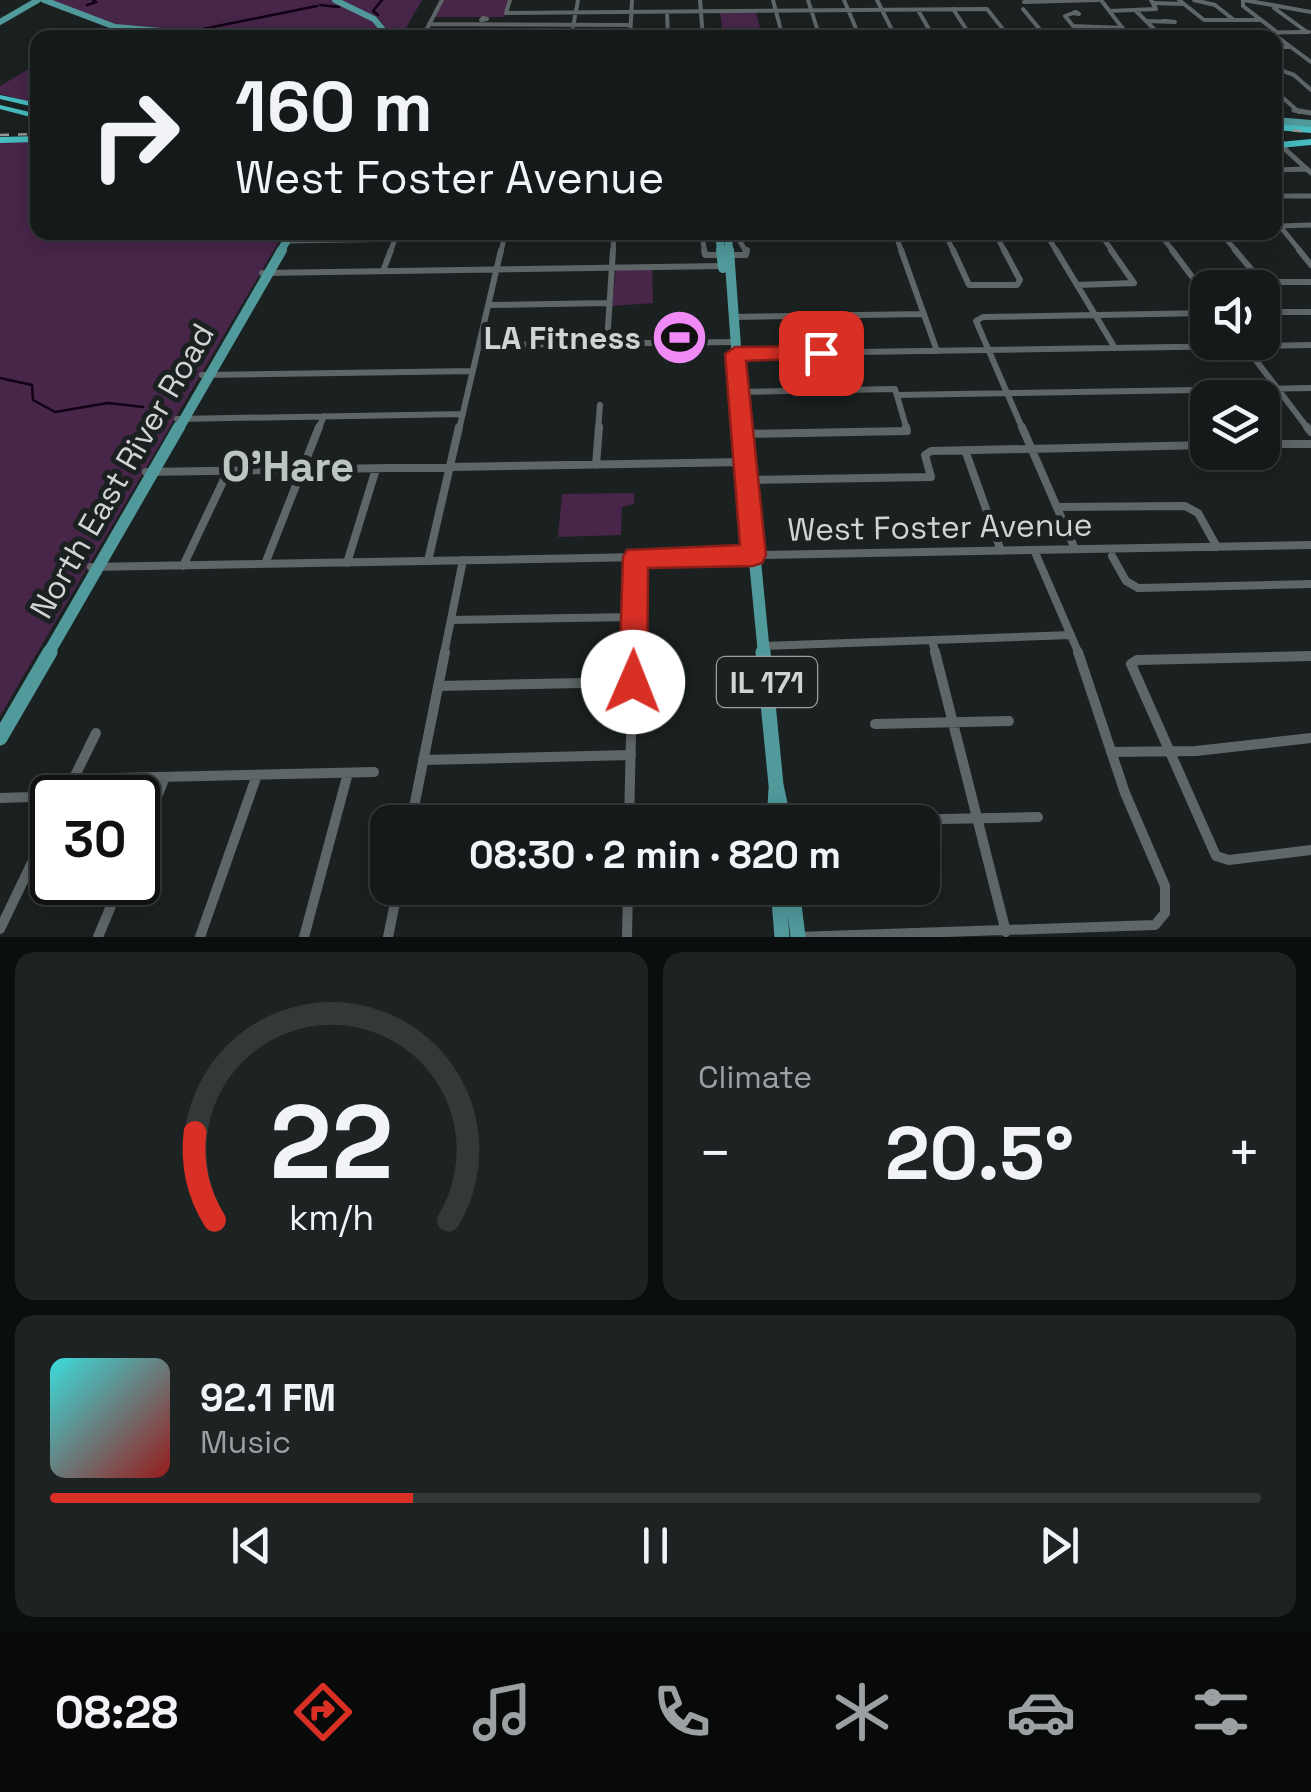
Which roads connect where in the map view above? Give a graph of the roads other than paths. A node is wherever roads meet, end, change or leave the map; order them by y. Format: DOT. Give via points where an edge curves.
graph roads {
  1 [pos="334,0"];
  2 [pos="442,0"];
  3 [pos="510,0"];
  4 [pos="578,0"];
  5 [pos="632,0"];
  6 [pos="700,0"];
  7 [pos="738,0"];
  8 [pos="773,0"];
  9 [pos="808,0"];
  10 [pos="842,0"];
  11 [pos="877,0"];
  12 [pos="906,0"];
  13 [pos="941,0"];
  14 [pos="977,0"];
  15 [pos="1099,0"];
  16 [pos="1194,0"];
  17 [pos="1244,0"];
  18 [pos="1262,0"];
  19 [pos="42,1"];
  20 [pos="1040,1"];
  21 [pos="1024,2"];
  22 [pos="1181,2"];
  23 [pos="1154,4"];
  24 [pos="1269,4"];
  25 [pos="952,9"];
  26 [pos="978,9"];
  27 [pos="1023,9"];
  28 [pos="811,10"];
  29 [pos="847,10"];
  30 [pos="882,10"];
  31 [pos="906,10"];
  32 [pos="918,10"];
  33 [pos="942,10"];
  34 [pos="1135,10"];
  35 [pos="701,11"];
  36 [pos="740,11"];
  37 [pos="776,11"];
  38 [pos="1109,11"];
  39 [pos="576,12"];
  40 [pos="632,12"];
  41 [pos="667,12"];
  42 [pos="1311,12"];
  43 [pos="1074,13"];
  44 [pos="0,19"];
  45 [pos="1234,20"];
  46 [pos="1261,20"];
  47 [pos="1147,21"];
  48 [pos="1163,21"];
  49 [pos="429,24"];
  50 [pos="631,25"];
  51 [pos="573,26"];
  52 [pos="1073,26"];
  53 [pos="1123,28"];
  54 [pos="127,30"];
  55 [pos="386,30"];
  56 [pos="426,30"];
  57 [pos="572,30"];
  58 [pos="631,30"];
  59 [pos="668,30"];
  60 [pos="702,30"];
  61 [pos="781,30"];
  62 [pos="817,30"];
  63 [pos="855,30"];
  64 [pos="892,30"];
  65 [pos="929,30"];
  66 [pos="967,30"];
  67 [pos="1004,30"];
  68 [pos="1040,30"];
  69 [pos="1076,30"];
  70 [pos="1156,30"];
  71 [pos="1272,30"];
  72 [pos="1282,33"];
  73 [pos="1310,33"];
  74 [pos="1282,39"];
  75 [pos="1282,47"];
  76 [pos="1291,47"];
  77 [pos="1311,62"];
  78 [pos="1282,71"];
  79 [pos="1311,90"];
  80 [pos="1284,100"];
  81 [pos="5,106"];
  82 [pos="30,111"];
  83 [pos="30,111"];
  84 [pos="1311,113"];
  85 [pos="1282,134"];
  86 [pos="1282,134"];
  87 [pos="1311,134"];
  88 [pos="0,140"];
  89 [pos="30,140"];
  90 [pos="1282,141"];
  91 [pos="1282,170"];
  92 [pos="1310,171"];
  93 [pos="1282,196"];
  94 [pos="1311,196"];
  95 [pos="1282,223"];
  96 [pos="1311,225"];
  97 [pos="1282,228"];
  98 [pos="285,240"];
  99 [pos="395,240"];
  100 [pos="504,240"];
  101 [pos="614,240"];
  102 [pos="702,240"];
  103 [pos="720,240"];
  104 [pos="730,240"];
  105 [pos="738,240"];
  106 [pos="897,240"];
  107 [pos="948,240"];
  108 [pos="998,240"];
  109 [pos="1050,240"];
  110 [pos="1105,240"];
  111 [pos="1164,240"];
  112 [pos="1226,240"];
  113 [pos="1308,257"];
  114 [pos="725,260"];
  115 [pos="1311,266"];
  116 [pos="612,268"];
  117 [pos="497,269"];
  118 [pos="383,271"];
  119 [pos="266,272"];
  120 [pos="1190,274"];
  121 [pos="1311,282"];
  122 [pos="1077,285"];
  123 [pos="608,304"];
  124 [pos="488,305"];
  125 [pos="1280,312"];
  126 [pos="1311,312"];
  127 [pos="924,314"];
  128 [pos="1190,314"];
  129 [pos="735,316"];
  130 [pos="1096,316"];
  131 [pos="606,343"];
  132 [pos="479,344"];
  133 [pos="1280,345"];
  134 [pos="1311,345"];
  135 [pos="1190,346"];
  136 [pos="734,348"];
  137 [pos="1116,348"];
  138 [pos="988,350"];
  139 [pos="937,351"];
  140 [pos="473,371"];
  141 [pos="205,376"];
  142 [pos="1280,388"];
  143 [pos="1311,388"];
  144 [pos="1190,390"];
  145 [pos="738,392"];
  146 [pos="896,392"];
  147 [pos="1280,392"];
  148 [pos="1007,393"];
  149 [pos="600,405"];
  150 [pos="462,414"];
  151 [pos="324,416"];
  152 [pos="180,418"];
  153 [pos="1311,432"];
  154 [pos="742,434"];
  155 [pos="1280,444"];
  156 [pos="1311,444"];
  157 [pos="1190,446"];
  158 [pos="1031,449"];
  159 [pos="965,450"];
  160 [pos="745,462"];
  161 [pos="596,465"];
  162 [pos="450,467"];
  163 [pos="376,469"];
  164 [pos="303,470"];
  165 [pos="228,471"];
  166 [pos="150,472"];
  167 [pos="746,480"];
  168 [pos="1057,507"];
  169 [pos="1311,545"];
  170 [pos="1217,546"];
  171 [pos="1075,549"];
  172 [pos="1001,550"];
  173 [pos="1034,550"];
  174 [pos="753,555"];
  175 [pos="1112,556"];
  176 [pos="636,557"];
  177 [pos="463,560"];
  178 [pos="428,561"];
  179 [pos="347,562"];
  180 [pos="265,564"];
  181 [pos="184,566"];
  182 [pos="95,567"];
  183 [pos="1311,584"];
  184 [pos="634,617"];
  185 [pos="451,620"];
  186 [pos="1070,635"];
  187 [pos="933,644"];
  188 [pos="763,646"];
  189 [pos="1311,656"];
  190 [pos="633,682"];
  191 [pos="438,686"];
  192 [pos="1009,721"];
  193 [pos="953,722"];
  194 [pos="0,723"];
  195 [pos="875,724"];
  196 [pos="96,733"];
  197 [pos="0,738"];
  198 [pos="1311,738"];
  199 [pos="1111,752"];
  200 [pos="1168,752"];
  201 [pos="631,755"];
  202 [pos="423,760"];
  203 [pos="374,772"];
  204 [pos="348,773"];
  205 [pos="75,775"];
  206 [pos="257,775"];
  207 [pos="160,777"];
  208 [pos="165,777"];
  209 [pos="776,785"];
  210 [pos="160,789"];
  211 [pos="0,798"];
  212 [pos="30,798"];
  213 [pos="414,805"];
  214 [pos="630,805"];
  215 [pos="775,805"];
  216 [pos="780,805"];
  217 [pos="1038,817"];
  218 [pos="977,818"];
  219 [pos="940,819"];
  220 [pos="1311,850"];
  221 [pos="30,867"];
  222 [pos="111,905"];
  223 [pos="395,905"];
  224 [pos="628,905"];
  225 [pos="779,905"];
  226 [pos="793,905"];
  227 [pos="0,929"];
  228 [pos="1006,932"];
  229 [pos="1127,933"];
  230 [pos="922,935"];
  231 [pos="98,937"];
  232 [pos="200,937"];
  233 [pos="304,937"];
  234 [pos="388,937"];
  235 [pos="627,937"];
  236 [pos="782,937"];
  237 [pos="795,937"];
  1 -- 55 [label="main road"];
  2 -- 49 [label="street"];
  3 -- 39 [label="street" via="506,13"];
  4 -- 39 [label="street"];
  5 -- 40 [label="street"];
  6 -- 35 [label="street"];
  7 -- 36 [label="street"];
  8 -- 37 [label="street"];
  9 -- 28 [label="street"];
  10 -- 29 [label="street"];
  11 -- 30 [label="street"];
  12 -- 31 [label="street"];
  13 -- 33 [label="street"];
  14 -- 26 [label="street"];
  15 -- 20 [label="street"];
  15 -- 38 [label="street"];
  16 -- 45 [label="street"];
  17 -- 24 [label="street"];
  17 -- 46 [label="street"];
  18 -- 24 [label="street"];
  19 -- 44 [label="main road"];
  19 -- 54 [label="main road"];
  20 -- 21 [label="street"];
  22 -- 23 [label="street"];
  22 -- 45 [label="street" via="1204,20"];
  23 -- 34 [label="street"];
  24 -- 42 [label="street"];
  24 -- 73 [label="street"];
  25 -- 26 [label="street"];
  25 -- 33 [label="street"];
  25 -- 66 [label="street"];
  26 -- 67 [label="street" via="987,9"];
  27 -- 68 [label="street"];
  28 -- 29 [label="street"];
  28 -- 37 [label="street"];
  28 -- 62 [label="street"];
  29 -- 30 [label="street"];
  29 -- 63 [label="street"];
  30 -- 31 [label="street"];
  30 -- 64 [label="street"];
  31 -- 32 [label="street"];
  32 -- 33 [label="street"];
  32 -- 65 [label="street"];
  34 -- 38 [label="street"];
  34 -- 47 [label="street"];
  35 -- 36 [label="street"];
  35 -- 41 [label="street"];
  35 -- 60 [label="street"];
  36 -- 37 [label="street"];
  37 -- 61 [label="street"];
  38 -- 53 [label="street"];
  39 -- 40 [label="street"];
  39 -- 51 [label="street"];
  40 -- 41 [label="street"];
  40 -- 50 [label="street"];
  41 -- 59 [label="street"];
  43 -- 52 [label="street" via="1065,16"];
  45 -- 46 [label="street"];
  46 -- 71 [label="street"];
  47 -- 48 [label="street"];
  47 -- 70 [label="street"];
  49 -- 51 [label="street"];
  49 -- 56 [label="street"];
  50 -- 51 [label="street"];
  50 -- 58 [label="street"];
  51 -- 57 [label="street"];
  52 -- 53 [label="street"];
  52 -- 69 [label="street"];
  72 -- 73 [label="street"];
  74 -- 76 [label="street"];
  75 -- 76 [label="street"];
  76 -- 77 [label="street"];
  78 -- 79 [label="street"];
  80 -- 84 [label="street" via="1296,112"];
  81 -- 82 [label="highway"];
  81 -- 83 [label="highway"];
  85 -- 87 [label="highway"];
  86 -- 87 [label="highway"];
  88 -- 89 [label="highway"];
  90 -- 92 [label="street"];
  91 -- 92 [label="street"];
  93 -- 94 [label="street"];
  95 -- 96 [label="street"];
  97 -- 113 [label="street"];
  98 -- 119 [label="main road, North East River Road"];
  99 -- 118 [label="street"];
  100 -- 117 [label="street"];
  101 -- 116 [label="street"];
  102 -- 114 [label="street" via="703,253"];
  103 -- 114 [label="main road, IL 171"];
  104 -- 114 [label="main road, IL 171"];
  105 -- 114 [label="street" via="748,253"];
  106 -- 127 [label="street"];
  107 -- 108 [label="street" via="970,285 1020,284"];
  109 -- 122 [label="street"];
  110 -- 122 [label="street" via="1134,284"];
  111 -- 120 [label="street"];
  112 -- 121 [label="street" via="1258,282"];
  113 -- 115 [label="street"];
  114 -- 116 [label="street"];
  114 -- 129 [label="main road, IL 171"];
  114 -- 136 [label="main road, IL 171"];
  116 -- 117 [label="street"];
  116 -- 123 [label="street"];
  117 -- 118 [label="street"];
  117 -- 124 [label="street"];
  118 -- 119 [label="street"];
  119 -- 141 [label="main road, North East River Road"];
  122 -- 130 [label="street"];
  123 -- 124 [label="street"];
  123 -- 131 [label="street"];
  124 -- 132 [label="street"];
  125 -- 126 [label="street"];
  127 -- 129 [label="street"];
  127 -- 139 [label="street"];
  128 -- 130 [label="street"];
  129 -- 136 [label="main road, IL 171"];
  130 -- 137 [label="street"];
  130 -- 138 [label="street" via="978,320"];
  131 -- 132 [label="street"];
  131 -- 136 [label="street"];
  132 -- 140 [label="street"];
  133 -- 134 [label="street"];
  135 -- 137 [label="street"];
  136 -- 139 [label="street"];
  136 -- 145 [label="main road, IL 171"];
  137 -- 138 [label="street"];
  138 -- 139 [label="street"];
  138 -- 148 [label="street"];
  140 -- 141 [label="street"];
  140 -- 150 [label="street"];
  141 -- 152 [label="main road, North East River Road"];
  142 -- 143 [label="street"];
  144 -- 148 [label="street"];
  145 -- 146 [label="street"];
  145 -- 154 [label="main road, IL 171"];
  146 -- 148 [label="street"];
  146 -- 154 [label="street" via="907,431"];
  147 -- 153 [label="street"];
  148 -- 158 [label="street"];
  149 -- 161 [label="street"];
  150 -- 151 [label="street"];
  150 -- 162 [label="street"];
  151 -- 152 [label="street"];
  151 -- 164 [label="street"];
  152 -- 166 [label="main road, North East River Road"];
  154 -- 160 [label="main road, IL 171"];
  155 -- 156 [label="street"];
  157 -- 158 [label="street"];
  158 -- 159 [label="street"];
  158 -- 168 [label="street"];
  159 -- 167 [label="street" via="926,452 931,477"];
  159 -- 172 [label="street"];
  160 -- 161 [label="street"];
  160 -- 167 [label="main road, IL 171"];
  161 -- 162 [label="street"];
  162 -- 163 [label="street"];
  162 -- 178 [label="street"];
  163 -- 164 [label="street"];
  163 -- 179 [label="street"];
  164 -- 165 [label="street"];
  164 -- 180 [label="street"];
  165 -- 166 [label="street"];
  165 -- 181 [label="street"];
  166 -- 182 [label="main road, North East River Road"];
  167 -- 174 [label="main road, IL 171"];
  168 -- 170 [label="street" via="1186,506 1198,513"];
  168 -- 171 [label="street"];
  169 -- 170 [label="street, West Foster Avenue"];
  170 -- 171 [label="street, West Foster Avenue"];
  171 -- 173 [label="street, West Foster Avenue"];
  172 -- 173 [label="street, West Foster Avenue"];
  172 -- 174 [label="street, West Foster Avenue"];
  173 -- 186 [label="street"];
  174 -- 176 [label="street, West Foster Avenue"];
  174 -- 188 [label="main road, IL 171"];
  175 -- 183 [label="street" via="1138,588"];
  176 -- 177 [label="street, West Foster Avenue"];
  176 -- 184 [label="street"];
  177 -- 178 [label="street, West Foster Avenue"];
  177 -- 185 [label="street"];
  178 -- 179 [label="street, West Foster Avenue"];
  179 -- 180 [label="street, West Foster Avenue"];
  180 -- 181 [label="street, West Foster Avenue"];
  181 -- 182 [label="street, West Foster Avenue"];
  182 -- 194 [label="main road, North East River Road"];
  182 -- 197 [label="main road, North East River Road"];
  184 -- 185 [label="street"];
  184 -- 190 [label="street"];
  185 -- 191 [label="street"];
  186 -- 187 [label="street"];
  186 -- 199 [label="street"];
  187 -- 188 [label="street"];
  187 -- 193 [label="street"];
  188 -- 209 [label="main road, IL 171"];
  189 -- 200 [label="street" via="1131,662"];
  190 -- 191 [label="street"];
  190 -- 201 [label="street"];
  191 -- 202 [label="street"];
  192 -- 193 [label="street"];
  193 -- 195 [label="street"];
  193 -- 218 [label="street"];
  196 -- 205 [label="street"];
  198 -- 200 [label="street"];
  199 -- 200 [label="street"];
  199 -- 229 [label="street" via="1168,896 1155,926"];
  200 -- 220 [label="street" via="1216,856"];
  201 -- 202 [label="street"];
  201 -- 214 [label="street"];
  202 -- 213 [label="street"];
  203 -- 204 [label="street"];
  204 -- 206 [label="street"];
  204 -- 233 [label="street"];
  206 -- 208 [label="street"];
  206 -- 232 [label="street"];
  207 -- 208 [label="street"];
  208 -- 210 [label="street"];
  209 -- 215 [label="main road, IL 171"];
  209 -- 216 [label="main road, IL 171"];
  211 -- 212 [label="street"];
  217 -- 218 [label="street"];
  218 -- 219 [label="street"];
  218 -- 228 [label="street"];
  221 -- 227 [label="street"];
  222 -- 231 [label="street"];
  223 -- 234 [label="street"];
  224 -- 235 [label="street"];
  225 -- 236 [label="main road"];
  226 -- 237 [label="main road"];
  228 -- 229 [label="street"];
  228 -- 230 [label="street"];
  230 -- 237 [label="street"];
}
